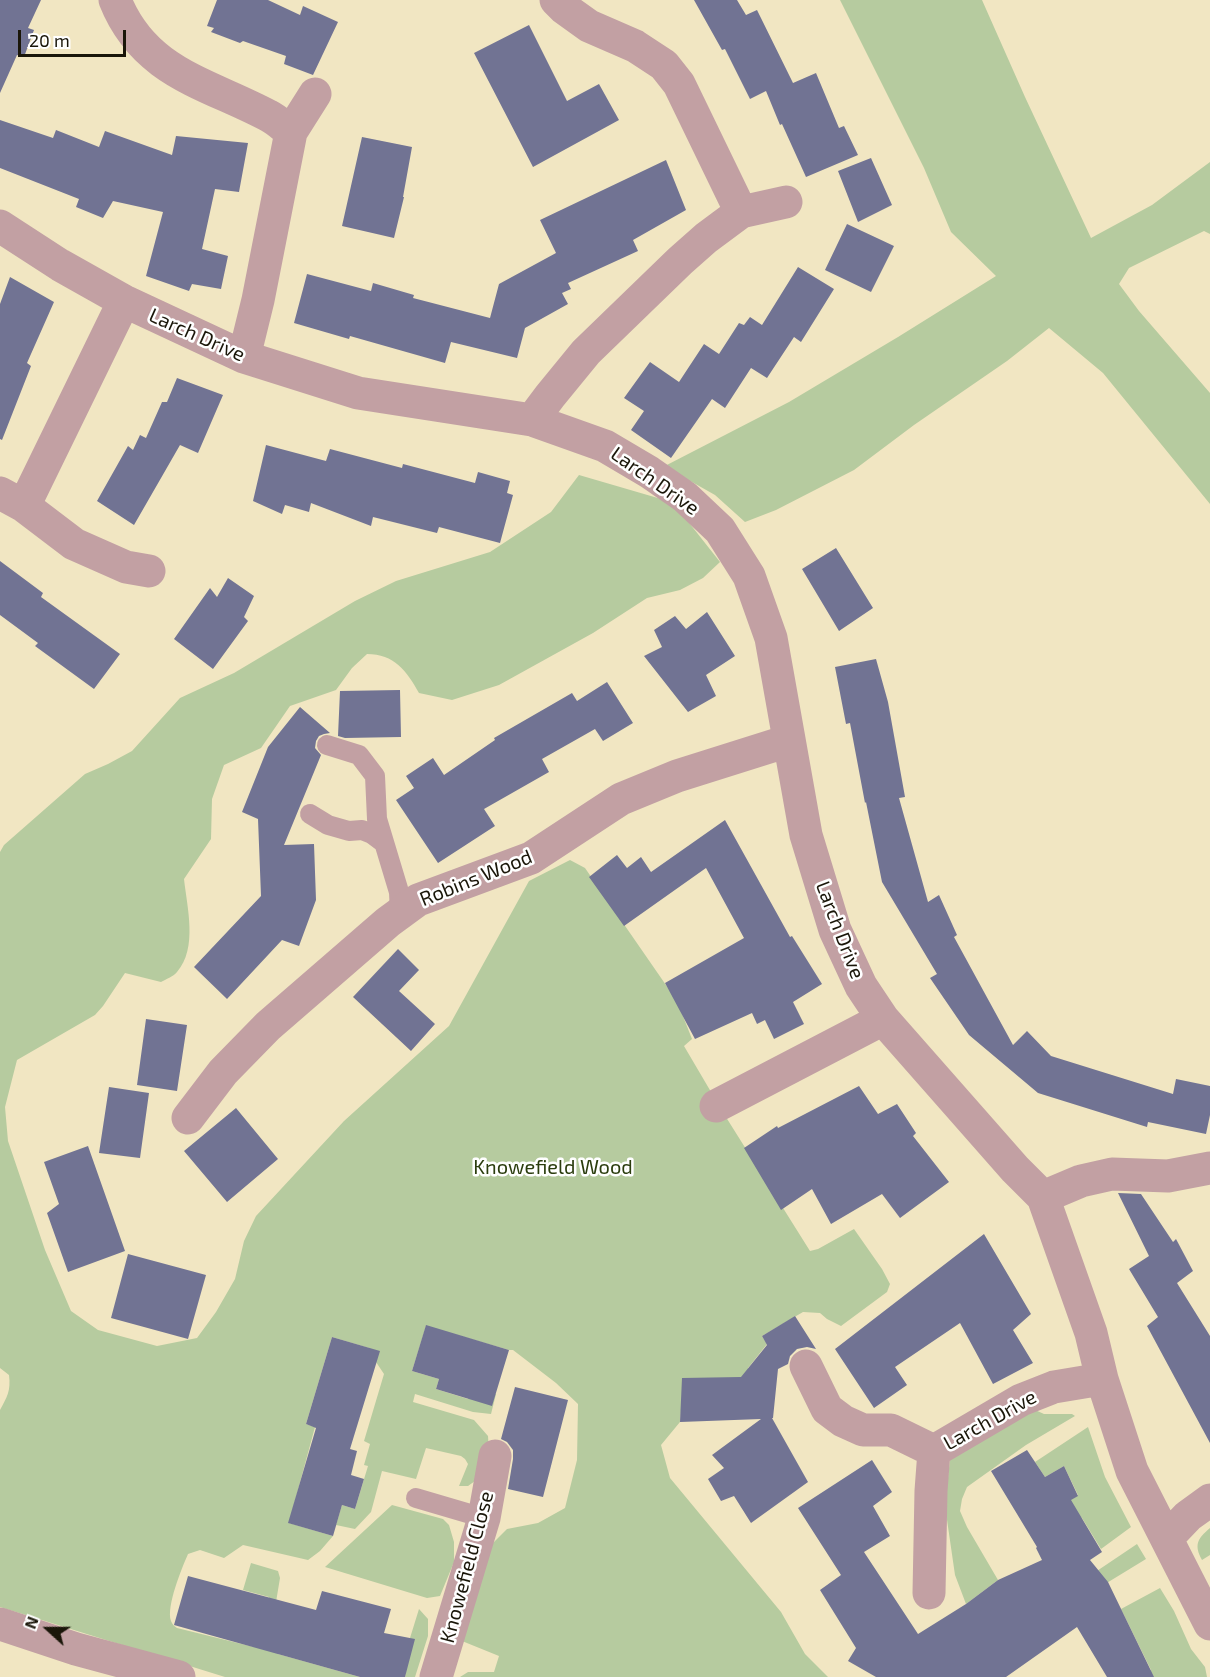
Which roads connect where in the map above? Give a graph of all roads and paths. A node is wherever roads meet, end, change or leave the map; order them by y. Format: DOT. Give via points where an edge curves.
graph roads {
  1 [pos="114,0"];
  2 [pos="556,0"];
  3 [pos="315,94"];
  4 [pos="291,132"];
  5 [pos="786,202"];
  6 [pos="741,212"];
  7 [pos="0,226"];
  8 [pos="124,301"];
  9 [pos="244,357"];
  10 [pos="532,420"];
  11 [pos="12,500"];
  12 [pos="149,572"];
  13 [pos="788,741"];
  14 [pos="327,745"];
  15 [pos="310,814"];
  16 [pos="384,843"];
  17 [pos="400,913"];
  18 [pos="883,1019"];
  19 [pos="716,1106"];
  20 [pos="188,1118"];
  21 [pos="1210,1168"];
  22 [pos="1044,1197"];
  23 [pos="806,1365"];
  24 [pos="1102,1379"];
  25 [pos="934,1451"];
  26 [pos="495,1456"];
  27 [pos="416,1498"];
  28 [pos="1210,1500"];
  29 [pos="484,1518"];
  30 [pos="1167,1538"];
  31 [pos="929,1593"];
  32 [pos="0,1624"];
  33 [pos="1210,1624"];
  34 [pos="179,1677"];
  35 [pos="436,1677"];
  1 -- 4 [label="street" via="122,19 149,52 190,80 271,117"];
  2 -- 6 [label="street" via="589,26 635,46 664,65 679,84"];
  3 -- 4 [label="street"];
  4 -- 9 [label="street"];
  5 -- 6 [label="street"];
  6 -- 10 [label="street" via="680,261 586,352"];
  7 -- 8 [label="street, Larch Drive" via="60,266"];
  8 -- 9 [label="street, Larch Drive"];
  8 -- 11 [label="street"];
  9 -- 10 [label="street, Larch Drive" via="358,393"];
  10 -- 13 [label="street, Larch Drive" via="605,446 685,497 720,530 749,576 771,638"];
  11 -- 12 [label="street" via="74,544 126,567"];
  13 -- 17 [label="street, Robins Wood" via="677,776 621,799 531,858 418,900"];
  13 -- 18 [label="street, Larch Drive" via="806,835 835,930 861,986"];
  14 -- 16 [label="lane" via="359,755 375,776"];
  15 -- 16 [label="lane" via="328,825 362,830"];
  16 -- 17 [label="lane" via="399,892"];
  17 -- 20 [label="street, Robins Wood" via="268,1026 223,1072"];
  18 -- 19 [label="street"];
  18 -- 22 [label="street, Larch Drive"];
  21 -- 22 [label="street" via="1168,1176 1112,1174 1081,1181"];
  22 -- 24 [label="street, Larch Drive" via="1091,1333"];
  23 -- 25 [label="street, Larch Drive" via="827,1409 843,1421 863,1430 891,1430"];
  24 -- 25 [label="street, Larch Drive" via="1054,1387 1021,1400"];
  24 -- 30 [label="street, Larch Drive" via="1132,1471"];
  25 -- 31 [label="street"];
  26 -- 29 [label="street, Knowefield Close"];
  27 -- 29 [label="lane"];
  28 -- 30 [label="street"];
  29 -- 35 [label="street, Knowefield Close"];
  30 -- 33 [label="street, Larch Drive"];
  32 -- 34 [label="street"];
}
